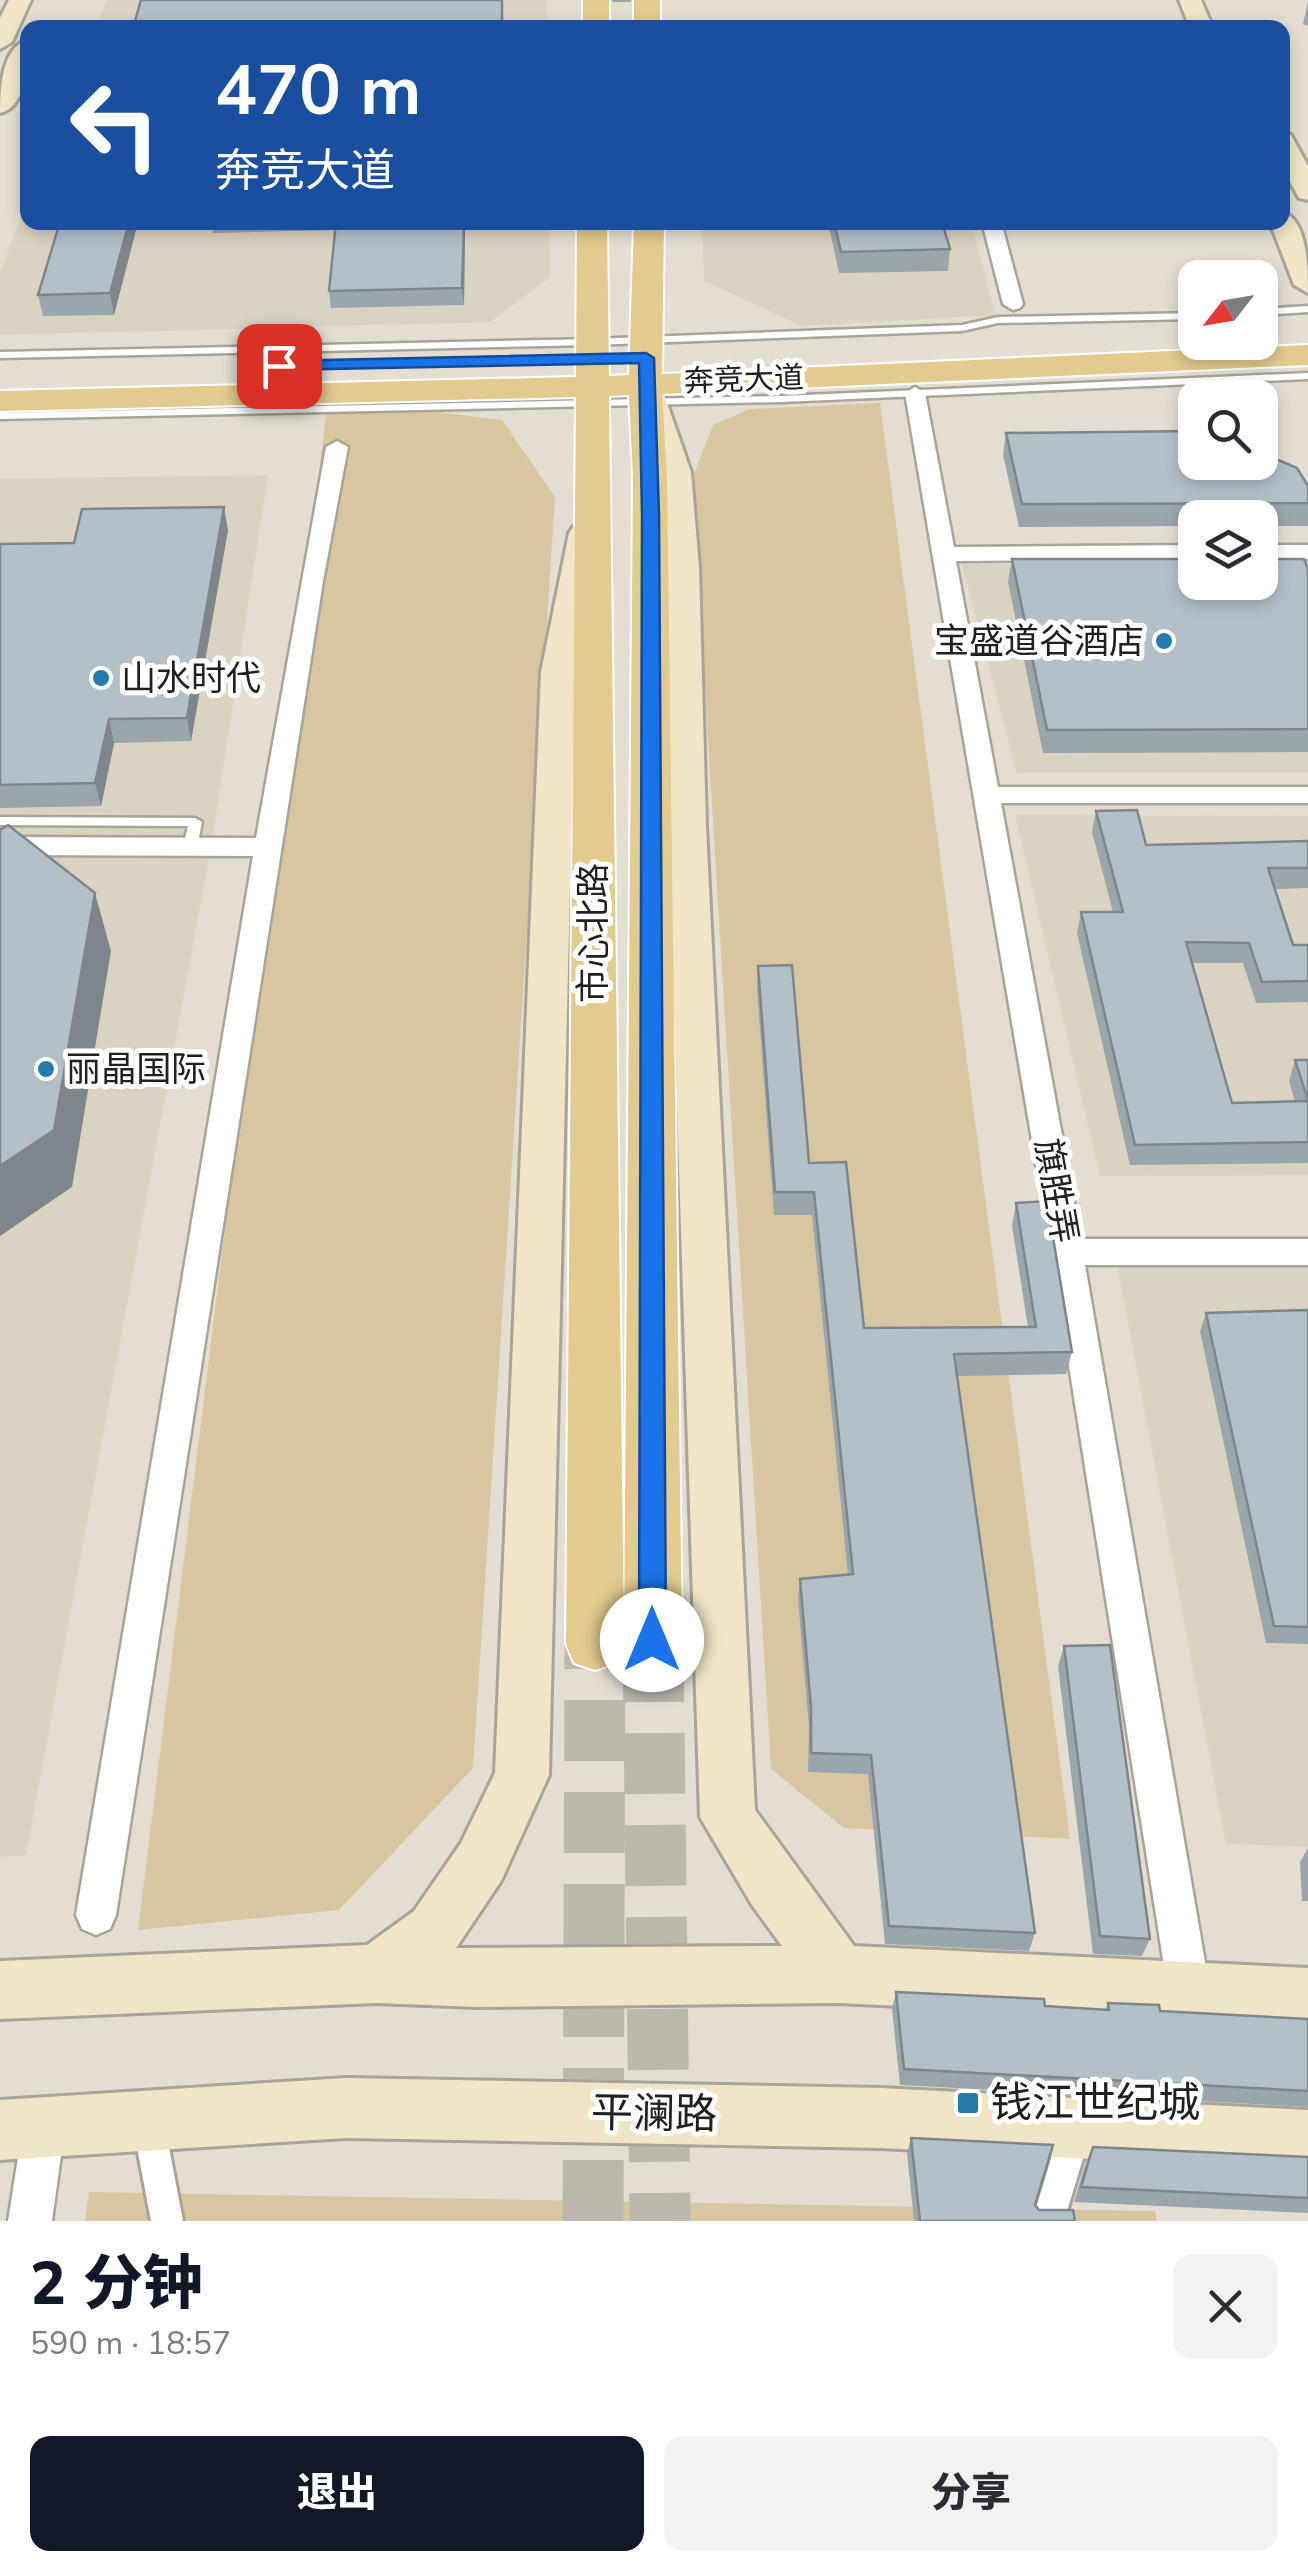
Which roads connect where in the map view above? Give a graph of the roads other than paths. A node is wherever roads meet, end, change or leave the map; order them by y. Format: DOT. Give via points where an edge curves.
graph roads {
  1 [pos="20,0"];
  2 [pos="0,42"];
  3 [pos="20,63"];
  4 [pos="1,102"];
  5 [pos="1290,156"];
  6 [pos="1308,192"];
  7 [pos="592,230"];
  8 [pos="649,230"];
  9 [pos="993,230"];
  10 [pos="1286,230"];
  11 [pos="1308,284"];
  12 [pos="1013,304"];
  13 [pos="1308,309"];
  14 [pos="1278,311"];
  15 [pos="1178,316"];
  16 [pos="1308,324"];
  17 [pos="1278,325"];
  18 [pos="1178,330"];
  19 [pos="0,355"];
  20 [pos="1308,355"];
  21 [pos="0,372"];
  22 [pos="592,372"];
  23 [pos="1308,376"];
  24 [pos="647,377"];
  25 [pos="915,393"];
  26 [pos="0,401"];
  27 [pos="0,416"];
  28 [pos="336,447"];
  29 [pos="592,498"];
  30 [pos="1178,552"];
  31 [pos="1278,552"];
  32 [pos="1308,552"];
  33 [pos="942,554"];
  34 [pos="684,604"];
  35 [pos="651,672"];
  36 [pos="984,795"];
  37 [pos="1308,795"];
  38 [pos="0,821"];
  39 [pos="0,846"];
  40 [pos="190,847"];
  41 [pos="269,847"];
  42 [pos="1067,1252"];
  43 [pos="1308,1252"];
  44 [pos="652,1640"];
  45 [pos="595,1644"];
  46 [pos="96,1914"];
  47 [pos="376,1974"];
  48 [pos="839,1974"];
  49 [pos="0,1990"];
  50 [pos="1189,1990"];
  51 [pos="1308,1997"];
  52 [pos="148,2120"];
  53 [pos="1077,2126"];
  54 [pos="22,2128"];
  55 [pos="1308,2140"];
  56 [pos="30,2221"];
  57 [pos="167,2221"];
  58 [pos="1048,2221"];
  1 -- 2 [label="main road"];
  3 -- 4 [label="main road"];
  5 -- 6 [label="main road"];
  7 -- 22 [label="main road, 市心北路"];
  8 -- 24 [label="main road, 市心北路"];
  9 -- 12 [label="street"];
  10 -- 11 [label="main road"];
  13 -- 14 [label="lane"];
  15 -- 24 [label="lane" via="998,320"];
  16 -- 17 [label="main road"];
  18 -- 24 [label="main road, 奔竞大道"];
  19 -- 22 [label="lane"];
  20 -- 24 [label="main road, 奔竞大道"];
  21 -- 22 [label="main road, 奔竞大道"];
  22 -- 24 [label="main road, 奔竞大道"];
  22 -- 24 [label="lane"];
  22 -- 26 [label="main road, 奔竞大道"];
  22 -- 27 [label="lane"];
  22 -- 29 [label="main road, 市心北路"];
  23 -- 25 [label="lane"];
  24 -- 25 [label="lane"];
  24 -- 34 [label="main road" via="676,472"];
  24 -- 35 [label="main road, 市心北路"];
  25 -- 33 [label="street, 旗胜弄"];
  28 -- 41 [label="street"];
  29 -- 45 [label="main road, 市心北路"];
  29 -- 47 [label="main road" via="558,672 522,1774 481,1862 434,1931"];
  30 -- 33 [label="street"];
  31 -- 32 [label="street"];
  33 -- 36 [label="street, 旗胜弄"];
  34 -- 35 [label="lane"];
  34 -- 48 [label="main road" via="687,827 728,1817"];
  35 -- 44 [label="main road, 市心北路"];
  36 -- 37 [label="street"];
  36 -- 42 [label="street, 旗胜弄"];
  38 -- 40 [label="lane" via="195,822"];
  39 -- 40 [label="street"];
  40 -- 41 [label="street"];
  41 -- 46 [label="street"];
  42 -- 43 [label="street"];
  42 -- 50 [label="street, 旗胜弄"];
  47 -- 48 [label="main road"];
  47 -- 49 [label="main road"];
  48 -- 50 [label="main road"];
  50 -- 51 [label="main road"];
  52 -- 53 [label="main road, 平澜路" via="346,2108"];
  52 -- 54 [label="main road, 平澜路"];
  52 -- 57 [label="street"];
  53 -- 55 [label="main road, 平澜路"];
  53 -- 58 [label="street"];
  54 -- 56 [label="street"];
}
